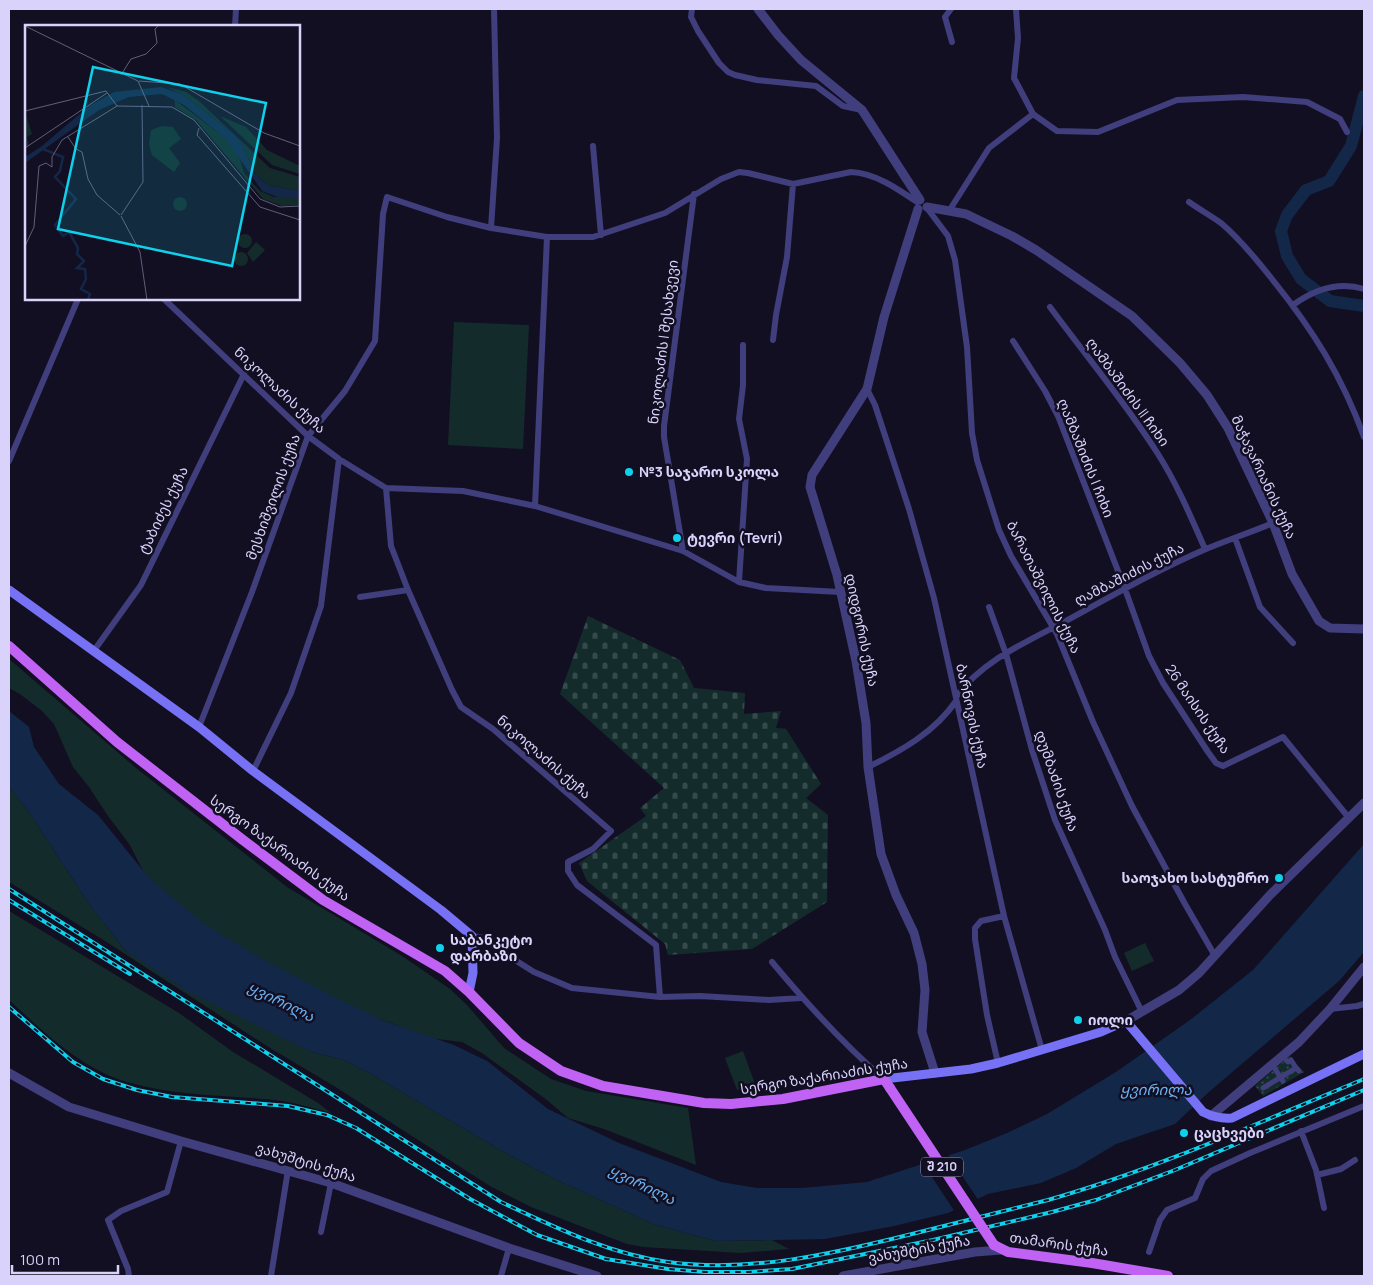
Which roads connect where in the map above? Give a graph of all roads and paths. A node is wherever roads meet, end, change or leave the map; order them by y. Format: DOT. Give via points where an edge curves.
graph roads {
  1 [pos="236,9"];
  2 [pos="494,9"];
  3 [pos="692,9"];
  4 [pos="758,9"];
  5 [pos="951,9"];
  6 [pos="1016,9"];
  7 [pos="235,25"];
  8 [pos="952,42"];
  9 [pos="862,110"];
  10 [pos="1033,114"];
  11 [pos="1347,132"];
  12 [pos="593,146"];
  13 [pos="793,184"];
  14 [pos="694,194"];
  15 [pos="1189,202"];
  16 [pos="922,205"];
  17 [pos="950,211"];
  18 [pos="491,228"];
  19 [pos="601,235"];
  20 [pos="547,237"];
  21 [pos="1364,289"];
  22 [pos="78,300"];
  23 [pos="165,300"];
  24 [pos="1293,305"];
  25 [pos="1050,307"];
  26 [pos="773,340"];
  27 [pos="1013,341"];
  28 [pos="743,345"];
  29 [pos="244,374"];
  30 [pos="867,390"];
  31 [pos="308,436"];
  32 [pos="1364,437"];
  33 [pos="339,460"];
  34 [pos="9,461"];
  35 [pos="386,488"];
  36 [pos="535,506"];
  37 [pos="1273,523"];
  38 [pos="1235,538"];
  39 [pos="1205,549"];
  40 [pos="683,551"];
  41 [pos="739,582"];
  42 [pos="1125,589"];
  43 [pos="9,590"];
  44 [pos="408,590"];
  45 [pos="840,592"];
  46 [pos="360,597"];
  47 [pos="990,607"];
  48 [pos="1054,627"];
  49 [pos="1364,629"];
  50 [pos="1293,643"];
  51 [pos="9,646"];
  52 [pos="93,652"];
  53 [pos="1006,654"];
  54 [pos="956,699"];
  55 [pos="199,727"];
  56 [pos="868,767"];
  57 [pos="253,771"];
  58 [pos="1364,803"];
  59 [pos="1350,818"];
  60 [pos="1004,916"];
  61 [pos="472,936"];
  62 [pos="1215,956"];
  63 [pos="772,962"];
  64 [pos="1364,967"];
  65 [pos="469,992"];
  66 [pos="660,997"];
  67 [pos="801,998"];
  68 [pos="1364,1004"];
  69 [pos="1330,1009"];
  70 [pos="1142,1012"];
  71 [pos="1126,1022"];
  72 [pos="1042,1050"];
  73 [pos="1364,1054"];
  74 [pos="1286,1060"];
  75 [pos="998,1063"];
  76 [pos="1275,1069"];
  77 [pos="9,1073"];
  78 [pos="935,1073"];
  79 [pos="1282,1079"];
  80 [pos="887,1084"];
  81 [pos="1263,1088"];
  82 [pos="1364,1106"];
  83 [pos="1207,1114"];
  84 [pos="1301,1131"];
  85 [pos="181,1141"];
  86 [pos="1355,1160"];
  87 [pos="288,1170"];
  88 [pos="1317,1175"];
  89 [pos="331,1183"];
  90 [pos="1324,1208"];
  91 [pos="321,1232"];
  92 [pos="509,1248"];
  93 [pos="998,1248"];
  94 [pos="1149,1252"];
  95 [pos="1142,1273"];
  96 [pos="129,1276"];
  97 [pos="271,1276"];
  98 [pos="501,1276"];
  99 [pos="597,1276"];
  100 [pos="843,1276"];
  101 [pos="1168,1276"];
  1 -- 7 [label="street"];
  2 -- 18 [label="street" via="497,138"];
  3 -- 9 [label="street" via="691,17 698,31 728,72 757,80 816,86 844,106"];
  4 -- 9 [label="street" via="801,60"];
  5 -- 8 [label="street" via="946,18"];
  6 -- 10 [label="street" via="1018,38 1014,78"];
  9 -- 16 [label="street"];
  10 -- 11 [label="street" via="1057,132 1098,132 1177,100 1243,97 1307,102 1340,119"];
  10 -- 17 [label="street" via="989,148"];
  12 -- 19 [label="street"];
  13 -- 14 [label="street" via="739,172"];
  13 -- 16 [label="street" via="858,172 890,185"];
  13 -- 26 [label="street" via="787,257"];
  14 -- 19 [label="street" via="664,213"];
  14 -- 40 [label="street, ნიკოლაძის I შესახვევი" via="664,426"];
  15 -- 24 [label="street" via="1221,224 1256,258"];
  16 -- 17 [label="street, მაჭავარიანის ქუჩა"];
  16 -- 30 [label="street, დიდგორის ქუჩა" via="886,308"];
  16 -- 48 [label="street, ბარათაშვილის ქუჩა" via="948,236 956,260 967,346 972,432 981,474 1011,556"];
  17 -- 37 [label="street, მაჭავარიანის ქუჩა" via="976,218 1036,250 1132,316 1207,395 1228,428"];
  18 -- 20 [label="street"];
  18 -- 31 [label="street, მესხიშვილის ქუჩა" via="388,197 383,214 375,341 345,391"];
  19 -- 20 [label="street"];
  20 -- 36 [label="street"];
  21 -- 24 [label="street" via="1347,286 1323,289"];
  22 -- 34 [label="street"];
  23 -- 29 [label="street, ნიკოლაძის ქუჩა"];
  24 -- 32 [label="street" via="1343,385"];
  25 -- 39 [label="street, ღამბაშიძის II ჩიხი" via="1159,455"];
  27 -- 42 [label="street, ღამბაშიძის I ჩიხი" via="1058,416"];
  28 -- 41 [label="street" via="739,419 747,459"];
  29 -- 31 [label="street, ნიკოლაძის ქუჩა"];
  29 -- 52 [label="street, ტაბიძეს ქუჩა" via="141,584"];
  30 -- 45 [label="street, დიდგორის ქუჩა" via="810,481"];
  30 -- 54 [label="street, ბარნოვის ქუჩა" via="876,405 909,509 934,598"];
  31 -- 33 [label="street, ნიკოლაძის ქუჩა"];
  31 -- 55 [label="street, მესხიშვილის ქუჩა"];
  33 -- 35 [label="street, ნიკოლაძის ქუჩა"];
  33 -- 57 [label="street" via="321,606 291,693"];
  35 -- 36 [label="street, ნიკოლაძის ქუჩა" via="463,491"];
  35 -- 44 [label="street, ნიკოლაძის ქუჩა" via="391,546"];
  36 -- 40 [label="street, ნიკოლაძის ქუჩა"];
  37 -- 38 [label="street, ღამბაშიძის ქუჩა"];
  37 -- 49 [label="street, მაჭავარიანის ქუჩა" via="1292,574 1319,621 1330,628"];
  38 -- 39 [label="street, ღამბაშიძის ქუჩა"];
  38 -- 50 [label="street" via="1260,607"];
  39 -- 42 [label="street, ღამბაშიძის ქუჩა"];
  40 -- 41 [label="street, ნიკოლაძის ქუჩა"];
  41 -- 45 [label="street, ნიკოლაძის ქუჩა" via="766,588"];
  42 -- 48 [label="street, ღამბაშიძის ქუჩა"];
  42 -- 59 [label="street, 26 მაისის ქუჩა" via="1154,667 1216,763 1224,766 1284,737"];
  43 -- 52 [label="main road"];
  44 -- 46 [label="street"];
  44 -- 66 [label="street, ნიკოლაძის ქუჩა" via="461,707 493,729 611,832 593,849 568,862 568,870 576,885 656,945"];
  45 -- 56 [label="street, დიდგორის ქუჩა" via="866,722"];
  47 -- 53 [label="street, დუმბაძის ქუჩა"];
  48 -- 53 [label="street, ღამბაშიძის ქუჩა"];
  48 -- 62 [label="street, ბარათაშვილის ქუჩა" via="1132,806"];
  51 -- 65 [label="main road, სერგო ზაქარიაძის ქუჩა" via="117,742 243,840 323,900 445,971"];
  52 -- 55 [label="main road"];
  53 -- 54 [label="street, ღამბაშიძის ქუჩა" via="979,672"];
  53 -- 70 [label="street, დუმბაძის ქუჩა" via="1055,820"];
  54 -- 56 [label="street, ღამბაშიძის ქუჩა" via="951,709 922,736"];
  54 -- 60 [label="street, ბარნოვის ქუჩა"];
  55 -- 57 [label="main road"];
  56 -- 78 [label="street, დიდგორის ქუჩა" via="881,854 914,932 922,964 925,990 922,1032"];
  57 -- 61 [label="main road"];
  58 -- 59 [label="street"];
  59 -- 62 [label="street" via="1270,895"];
  60 -- 72 [label="street, ბარნოვის ქუჩა"];
  60 -- 75 [label="street" via="981,921 975,928 987,1015"];
  61 -- 65 [label="main road" via="473,973"];
  61 -- 66 [label="street" via="485,938 534,972 572,988"];
  62 -- 70 [label="street" via="1179,990"];
  63 -- 67 [label="street"];
  64 -- 69 [label="street"];
  65 -- 80 [label="main road, სერგო ზაქარიაძის ქუჩა" via="519,1042 561,1071 604,1086 704,1103 731,1104"];
  66 -- 67 [label="street"];
  67 -- 80 [label="street"];
  68 -- 69 [label="street"];
  69 -- 83 [label="street" via="1292,1049"];
  70 -- 71 [label="street"];
  71 -- 72 [label="main road, სერგო ზაქარიაძის ქუჩა"];
  71 -- 83 [label="main road"];
  72 -- 75 [label="main road, სერგო ზაქარიაძის ქუჩა"];
  73 -- 83 [label="main road" via="1232,1118"];
  74 -- 79 [label="street" via="1291,1060 1298,1070"];
  75 -- 78 [label="main road, სერგო ზაქარიაძის ქუჩა"];
  76 -- 79 [label="street"];
  77 -- 85 [label="street, ვახუშტის ქუჩა" via="69,1107"];
  78 -- 80 [label="main road, სერგო ზაქარიაძის ქუჩა"];
  79 -- 81 [label="street"];
  80 -- 93 [label="main road, თამარის ქუჩა / შ 210, bridge"];
  82 -- 84 [label="street"];
  84 -- 88 [label="street"];
  84 -- 94 [label="street" via="1211,1171 1203,1179 1195,1198 1167,1210"];
  85 -- 87 [label="street, ვახუშტის ქუჩა"];
  85 -- 96 [label="street" via="167,1192 121,1211 108,1220"];
  86 -- 88 [label="street" via="1341,1169"];
  87 -- 89 [label="street, ვახუშტის ქუჩა"];
  87 -- 97 [label="street"];
  88 -- 90 [label="street"];
  89 -- 91 [label="street"];
  89 -- 92 [label="street, ვახუშტის ქუჩა"];
  92 -- 98 [label="street"];
  92 -- 99 [label="street, ვახუშტის ქუჩა"];
  93 -- 95 [label="main road, თამარის ქუჩა"];
  93 -- 100 [label="street, ვახუშტის ქუჩა"];
  95 -- 101 [label="main road, თამარის ქუჩა"];
}
